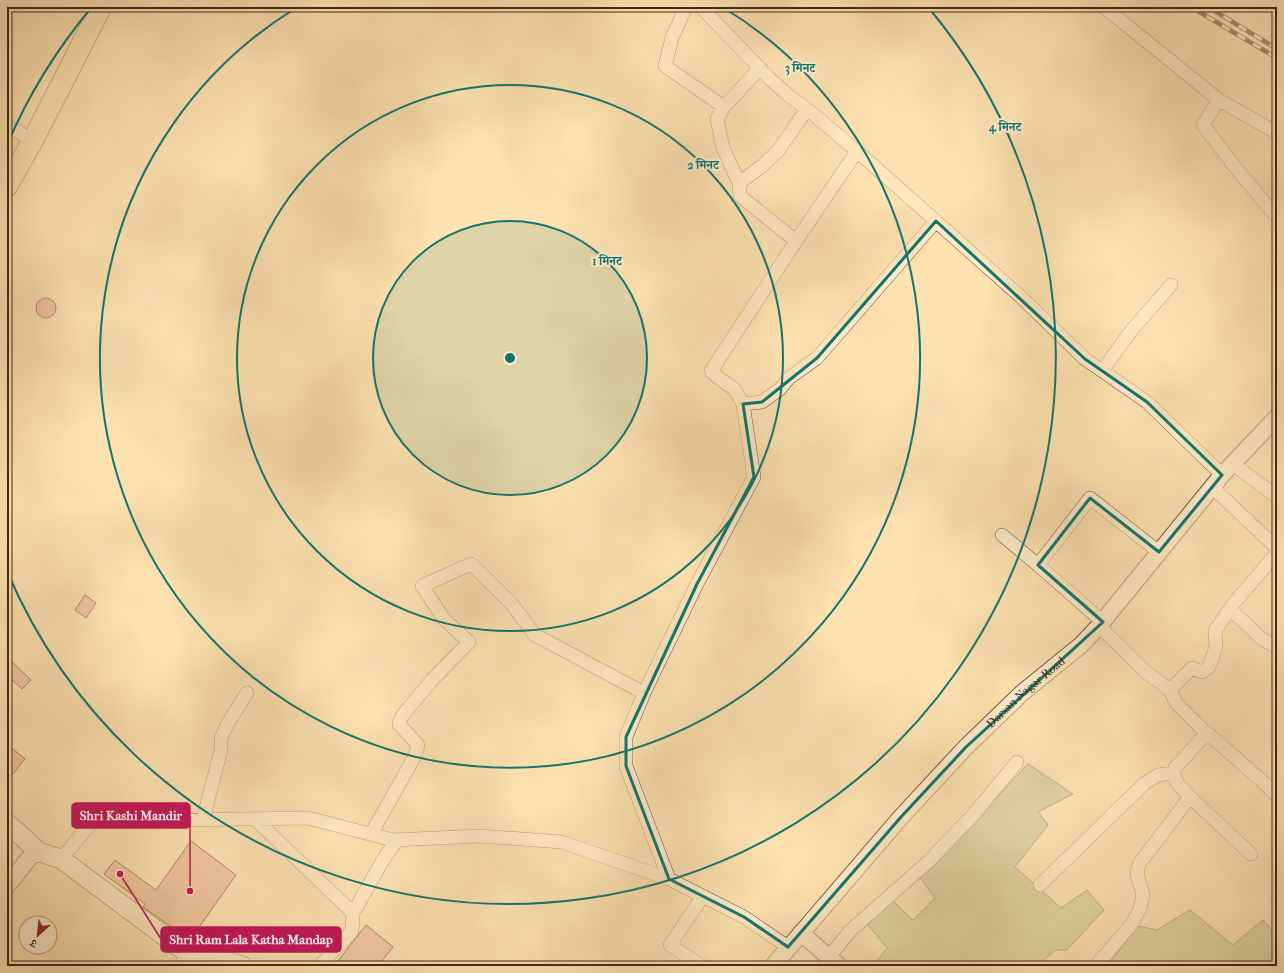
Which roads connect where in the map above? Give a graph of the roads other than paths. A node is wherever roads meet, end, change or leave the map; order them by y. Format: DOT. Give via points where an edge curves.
graph roads {
  1 [pos="101,7"];
  2 [pos="686,7"];
  3 [pos="701,7"];
  4 [pos="1104,7"];
  5 [pos="760,68"];
  6 [pos="1219,100"];
  7 [pos="724,108"];
  8 [pos="807,110"];
  9 [pos="8,130"];
  10 [pos="1277,133"];
  11 [pos="33,140"];
  12 [pos="857,151"];
  13 [pos="739,183"];
  14 [pos="7,186"];
  15 [pos="1277,217"];
  16 [pos="936,221"];
  17 [pos="796,241"];
  18 [pos="1171,285"];
  19 [pos="1102,371"];
  20 [pos="743,404"];
  21 [pos="1277,417"];
  22 [pos="1222,476"];
  23 [pos="1277,497"];
  24 [pos="1002,535"];
  25 [pos="1277,548"];
  26 [pos="1159,552"];
  27 [pos="1277,554"];
  28 [pos="1038,565"];
  29 [pos="1230,609"];
  30 [pos="1101,624"];
  31 [pos="1277,647"];
  32 [pos="1170,690"];
  33 [pos="247,693"];
  34 [pos="644,693"];
  35 [pos="1207,733"];
  36 [pos="1017,762"];
  37 [pos="1173,773"];
  38 [pos="1277,796"];
  39 [pos="1190,797"];
  40 [pos="255,819"];
  41 [pos="203,820"];
  42 [pos="7,823"];
  43 [pos="371,834"];
  44 [pos="397,840"];
  45 [pos="39,852"];
  46 [pos="1251,854"];
  47 [pos="61,860"];
  48 [pos="669,879"];
  49 [pos="1040,885"];
  50 [pos="7,886"];
  51 [pos="703,896"];
  52 [pos="353,913"];
  53 [pos="801,933"];
  54 [pos="788,947"];
  55 [pos="184,960"];
  56 [pos="834,962"];
  57 [pos="243,966"];
  58 [pos="320,966"];
  59 [pos="702,966"];
  60 [pos="773,966"];
  61 [pos="1096,966"];
  1 -- 11 [label="main road"];
  2 -- 7 [label="street" via="672,38 665,66"];
  3 -- 5 [label="street"];
  4 -- 6 [label="street"];
  5 -- 7 [label="street"];
  5 -- 8 [label="street" via="788,96"];
  6 -- 10 [label="street"];
  6 -- 15 [label="street" via="1203,125"];
  7 -- 13 [label="street" via="717,120 722,148"];
  8 -- 12 [label="street"];
  8 -- 13 [label="street" via="778,151"];
  9 -- 11 [label="street"];
  11 -- 14 [label="main road"];
  12 -- 16 [label="street"];
  12 -- 17 [label="street"];
  13 -- 17 [label="street" via="740,196"];
  16 -- 19 [label="street" via="1085,359"];
  16 -- 20 [label="street" via="817,358 762,402"];
  17 -- 20 [label="street" via="711,371 734,389"];
  18 -- 19 [label="street" via="1131,331"];
  19 -- 22 [label="street" via="1147,402"];
  20 -- 34 [label="street" via="754,477 697,584"];
  21 -- 22 [label="street, Darsan Nagar Road"];
  22 -- 23 [label="street"];
  22 -- 25 [label="street"];
  22 -- 26 [label="street, Darsan Nagar Road"];
  24 -- 28 [label="street"];
  26 -- 28 [label="street" via="1090,498"];
  26 -- 30 [label="street, Darsan Nagar Road"];
  27 -- 29 [label="street"];
  28 -- 30 [label="street"];
  29 -- 31 [label="street" via="1262,639"];
  29 -- 32 [label="street" via="1215,631 1216,647 1209,667 1202,672 1192,668"];
  30 -- 32 [label="street" via="1146,672"];
  30 -- 53 [label="street, Darsan Nagar Road" via="1081,645 1022,692 966,747 901,816"];
  32 -- 35 [label="street" via="1176,703"];
  33 -- 41 [label="street" via="228,723 222,738"];
  34 -- 43 [label="street" via="535,635 511,603 471,564 422,586 444,619 469,642 402,716 399,724 418,745 415,756"];
  34 -- 48 [label="street" via="626,737 626,766"];
  35 -- 37 [label="street"];
  35 -- 38 [label="street"];
  36 -- 56 [label="street" via="973,815 929,861 850,931"];
  37 -- 39 [label="street" via="1178,784"];
  37 -- 49 [label="street" via="1158,775 1146,783"];
  39 -- 46 [label="street"];
  39 -- 61 [label="street" via="1139,864 1137,875 1143,894 1140,909 1131,925"];
  40 -- 41 [label="street"];
  40 -- 43 [label="street" via="308,818"];
  40 -- 52 [label="street"];
  41 -- 47 [label="street" via="93,821"];
  42 -- 45 [label="main road"];
  43 -- 44 [label="street"];
  44 -- 48 [label="street" via="481,836 562,842"];
  44 -- 52 [label="street"];
  45 -- 47 [label="main road"];
  45 -- 50 [label="street" via="30,857"];
  47 -- 55 [label="main road"];
  48 -- 51 [label="street"];
  51 -- 54 [label="street" via="744,917"];
  51 -- 59 [label="street" via="670,945"];
  52 -- 58 [label="street" via="352,931"];
  53 -- 54 [label="street, Darsan Nagar Road"];
  53 -- 56 [label="street"];
  54 -- 60 [label="street, Darsan Nagar Road"];
  55 -- 57 [label="main road" via="192,952"];
}
